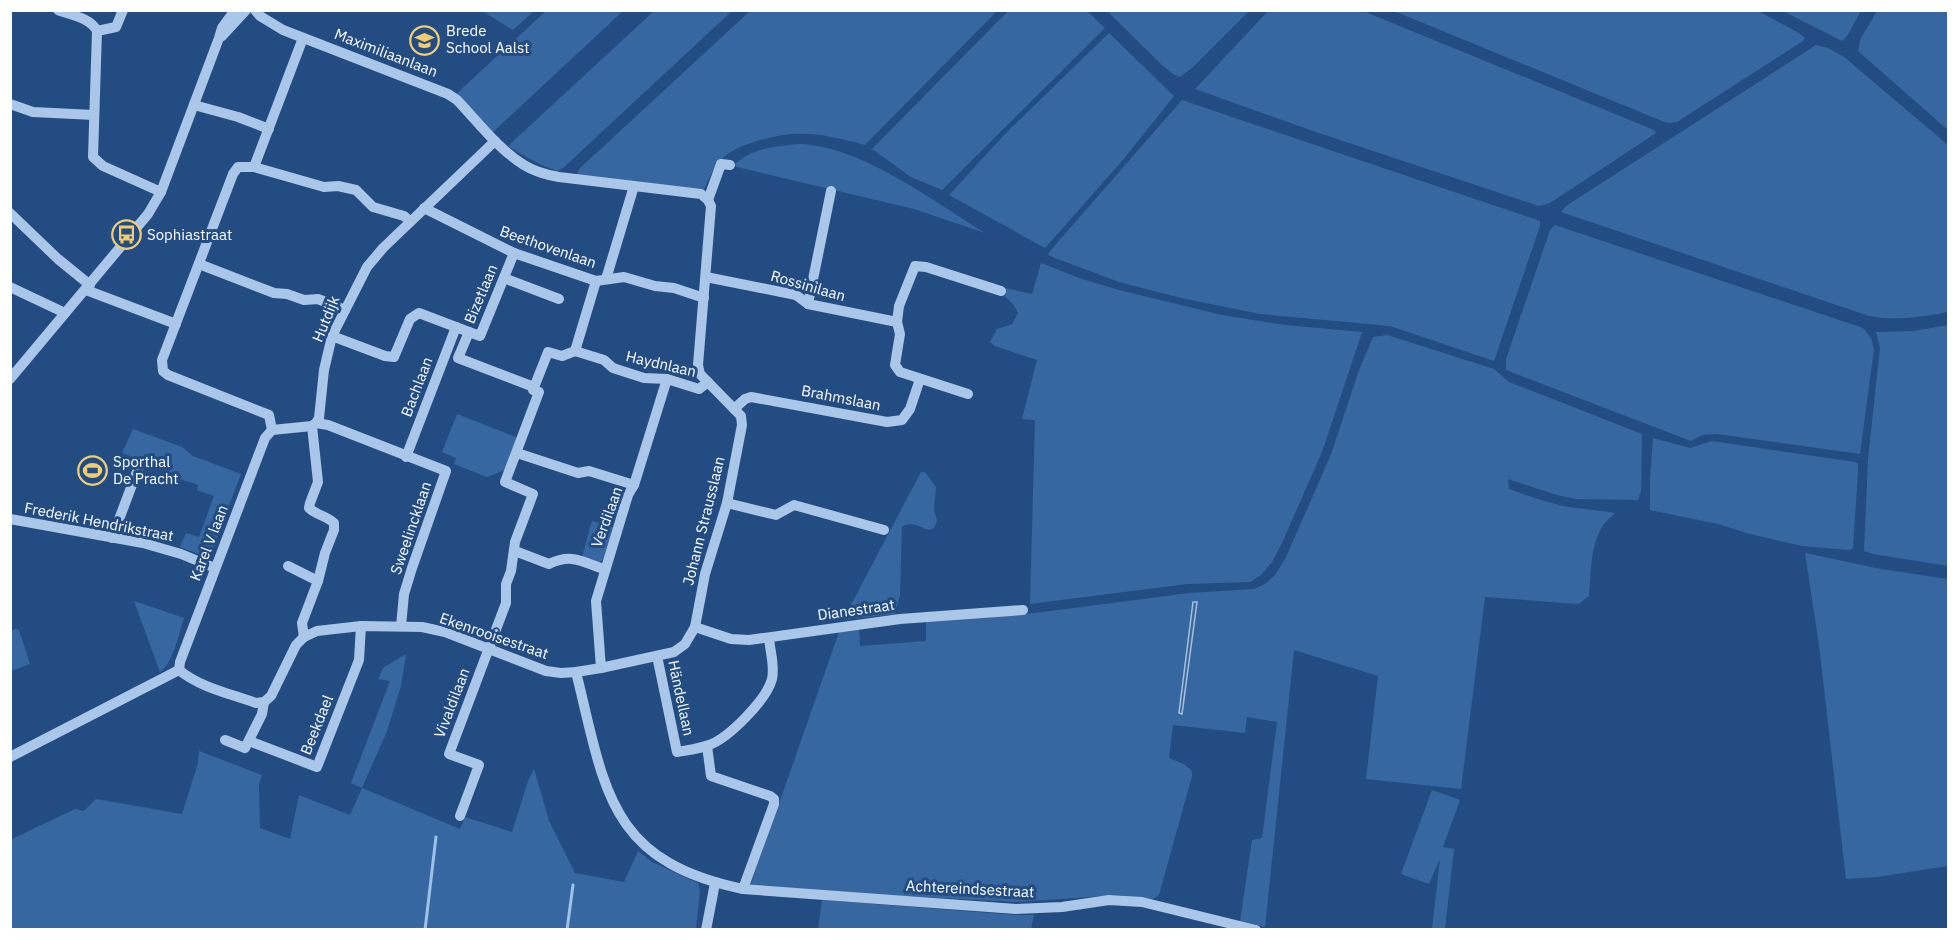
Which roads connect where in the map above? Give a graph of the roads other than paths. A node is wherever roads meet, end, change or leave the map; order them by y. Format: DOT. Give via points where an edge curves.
graph roads {
  1 [pos="58,10"];
  2 [pos="123,10"];
  3 [pos="235,10"];
  4 [pos="246,10"];
  5 [pos="255,10"];
  6 [pos="97,32"];
  7 [pos="219,38"];
  8 [pos="303,38"];
  9 [pos="10,105"];
  10 [pos="194,105"];
  11 [pos="94,115"];
  12 [pos="269,129"];
  13 [pos="495,141"];
  14 [pos="730,165"];
  15 [pos="255,167"];
  16 [pos="634,186"];
  17 [pos="831,191"];
  18 [pos="161,192"];
  19 [pos="708,200"];
  20 [pos="424,208"];
  21 [pos="10,213"];
  22 [pos="410,221"];
  23 [pos="514,254"];
  24 [pos="199,264"];
  25 [pos="706,277"];
  26 [pos="504,278"];
  27 [pos="601,280"];
  28 [pos="10,287"];
  29 [pos="88,287"];
  30 [pos="1001,291"];
  31 [pos="704,298"];
  32 [pos="559,299"];
  33 [pos="808,304"];
  34 [pos="345,310"];
  35 [pos="65,313"];
  36 [pos="897,322"];
  37 [pos="176,324"];
  38 [pos="456,327"];
  39 [pos="469,332"];
  40 [pos="332,336"];
  41 [pos="575,351"];
  42 [pos="10,379"];
  43 [pos="667,379"];
  44 [pos="920,379"];
  45 [pos="708,382"];
  46 [pos="534,387"];
  47 [pos="968,394"];
  48 [pos="734,409"];
  49 [pos="314,424"];
  50 [pos="272,430"];
  51 [pos="517,453"];
  52 [pos="406,457"];
  53 [pos="141,461"];
  54 [pos="634,485"];
  55 [pos="727,502"];
  56 [pos="10,519"];
  57 [pos="884,530"];
  58 [pos="112,538"];
  59 [pos="514,551"];
  60 [pos="288,566"];
  61 [pos="215,568"];
  62 [pos="604,569"];
  63 [pos="318,581"];
  64 [pos="1023,610"];
  65 [pos="361,626"];
  66 [pos="401,626"];
  67 [pos="695,627"];
  68 [pos="304,637"];
  69 [pos="770,638"];
  70 [pos="489,649"];
  71 [pos="657,656"];
  72 [pos="601,668"];
  73 [pos="179,670"];
  74 [pos="576,672"];
  75 [pos="264,702"];
  76 [pos="225,740"];
  77 [pos="249,741"];
  78 [pos="707,746"];
  79 [pos="10,757"];
  80 [pos="460,816"];
  81 [pos="715,883"];
  82 [pos="743,889"];
  83 [pos="706,930"];
  84 [pos="1256,930"];
  1 -- 6 [label="street" via="88,22"];
  2 -- 6 [label="street" via="116,27"];
  3 -- 7 [label="street" via="225,21"];
  4 -- 7 [label="street"];
  5 -- 8 [label="street, Maximiliaanlaan" via="283,30"];
  6 -- 11 [label="street"];
  7 -- 10 [label="street"];
  8 -- 12 [label="street"];
  8 -- 13 [label="street, Maximiliaanlaan" via="448,94"];
  9 -- 11 [label="street" via="33,112"];
  10 -- 12 [label="street"];
  10 -- 18 [label="street"];
  11 -- 18 [label="street" via="92,150 97,162"];
  12 -- 15 [label="street"];
  13 -- 16 [label="street" via="525,166 541,173"];
  13 -- 20 [label="street, Hutdijk"];
  14 -- 19 [label="street" via="721,164"];
  15 -- 22 [label="street" via="324,187 356,190 373,207"];
  15 -- 24 [label="street" via="238,167 233,174"];
  16 -- 19 [label="street" via="701,194"];
  16 -- 27 [label="street"];
  17 -- 33 [label="street"];
  18 -- 29 [label="street" via="139,227"];
  19 -- 25 [label="street" via="711,206"];
  20 -- 22 [label="street, Hutdijk"];
  20 -- 23 [label="street, Beethovenlaan"];
  21 -- 29 [label="street"];
  22 -- 34 [label="street, Hutdijk" via="367,267"];
  23 -- 26 [label="street, Bizetlaan"];
  23 -- 27 [label="street, Beethovenlaan"];
  24 -- 34 [label="street" via="274,293 318,299"];
  24 -- 37 [label="street"];
  25 -- 31 [label="street"];
  25 -- 33 [label="street, Rossinilaan" via="796,295"];
  26 -- 32 [label="street"];
  26 -- 39 [label="street, Bizetlaan" via="480,336"];
  27 -- 31 [label="street, Beethovenlaan" via="624,277"];
  27 -- 41 [label="street"];
  28 -- 35 [label="street"];
  29 -- 35 [label="street"];
  29 -- 37 [label="street"];
  30 -- 36 [label="street" via="915,266"];
  31 -- 45 [label="street" via="698,366"];
  33 -- 36 [label="street, Rossinilaan"];
  34 -- 40 [label="street, Hutdijk"];
  35 -- 42 [label="street"];
  36 -- 44 [label="street" via="900,334 895,365 900,372"];
  37 -- 50 [label="street" via="162,360 163,371 269,415"];
  38 -- 39 [label="street"];
  38 -- 40 [label="street" via="419,313 410,319 394,357"];
  38 -- 52 [label="street, Bachlaan"];
  39 -- 46 [label="street" via="458,358"];
  40 -- 49 [label="street, Hutdijk" via="319,418"];
  41 -- 43 [label="street, Haydnlaan" via="644,378"];
  41 -- 46 [label="street" via="562,356 548,352"];
  43 -- 45 [label="street, Haydnlaan" via="699,389"];
  43 -- 54 [label="street, Verdilaan"];
  44 -- 47 [label="street"];
  44 -- 48 [label="street, Brahmslaan" via="902,420 887,422 751,397"];
  45 -- 48 [label="street"];
  46 -- 51 [label="street" via="539,392"];
  48 -- 55 [label="street, Johann Strausslaan" via="742,424"];
  49 -- 50 [label="street"];
  49 -- 52 [label="street, Sweelincklaan" via="328,425"];
  49 -- 63 [label="street, Hutdijk" via="318,482 309,508 334,523"];
  50 -- 61 [label="street, Karel V laan" via="265,438"];
  51 -- 54 [label="street" via="578,473 590,471"];
  51 -- 59 [label="street" via="506,482 534,494"];
  52 -- 66 [label="street, Sweelincklaan" via="446,471 404,594"];
  53 -- 58 [label="street"];
  54 -- 62 [label="street, Verdilaan"];
  55 -- 57 [label="street" via="776,515 794,505"];
  55 -- 67 [label="street, Johann Strausslaan" via="705,574"];
  56 -- 58 [label="street, Frederik Hendrikstraat"];
  58 -- 61 [label="street, Frederik Hendrikstraat" via="163,549"];
  59 -- 62 [label="street" via="549,564 571,558"];
  59 -- 70 [label="street" via="506,603"];
  60 -- 63 [label="street"];
  61 -- 73 [label="street, Karel V laan"];
  62 -- 72 [label="street, Verdilaan" via="596,601"];
  63 -- 68 [label="street, Hutdijk" via="302,623"];
  64 -- 69 [label="street, Dianestraat" via="900,619"];
  65 -- 66 [label="street, Ekenrooisestraat"];
  65 -- 68 [label="street, Ekenrooisestraat" via="317,631"];
  65 -- 77 [label="street, Beekdael" via="359,660 316,767"];
  66 -- 70 [label="street, Ekenrooisestraat" via="445,632"];
  67 -- 69 [label="street, Dianestraat" via="731,639"];
  67 -- 71 [label="street, Johann Strausslaan" via="685,644 674,652"];
  68 -- 75 [label="street"];
  69 -- 78 [label="street, Händellaan" via="773,664 767,692 736,726"];
  70 -- 74 [label="street, Ekenrooisestraat" via="546,671"];
  70 -- 80 [label="street, Vivaldilaan" via="449,754 479,765"];
  71 -- 72 [label="street, Johann Strausslaan"];
  71 -- 78 [label="street, Händellaan" via="677,752"];
  72 -- 74 [label="street, Johann Strausslaan"];
  73 -- 75 [label="street" via="245,699"];
  73 -- 79 [label="street"];
  74 -- 81 [label="street" via="597,763 618,813 647,848"];
  75 -- 77 [label="street"];
  76 -- 77 [label="street, Beekdael" via="245,747"];
  78 -- 82 [label="street, Händellaan" via="711,776 774,799"];
  81 -- 82 [label="street, Achtereindsestraat"];
  81 -- 83 [label="street"];
  82 -- 84 [label="street, Achtereindsestraat" via="1017,909 1109,900 1142,902"];
}
